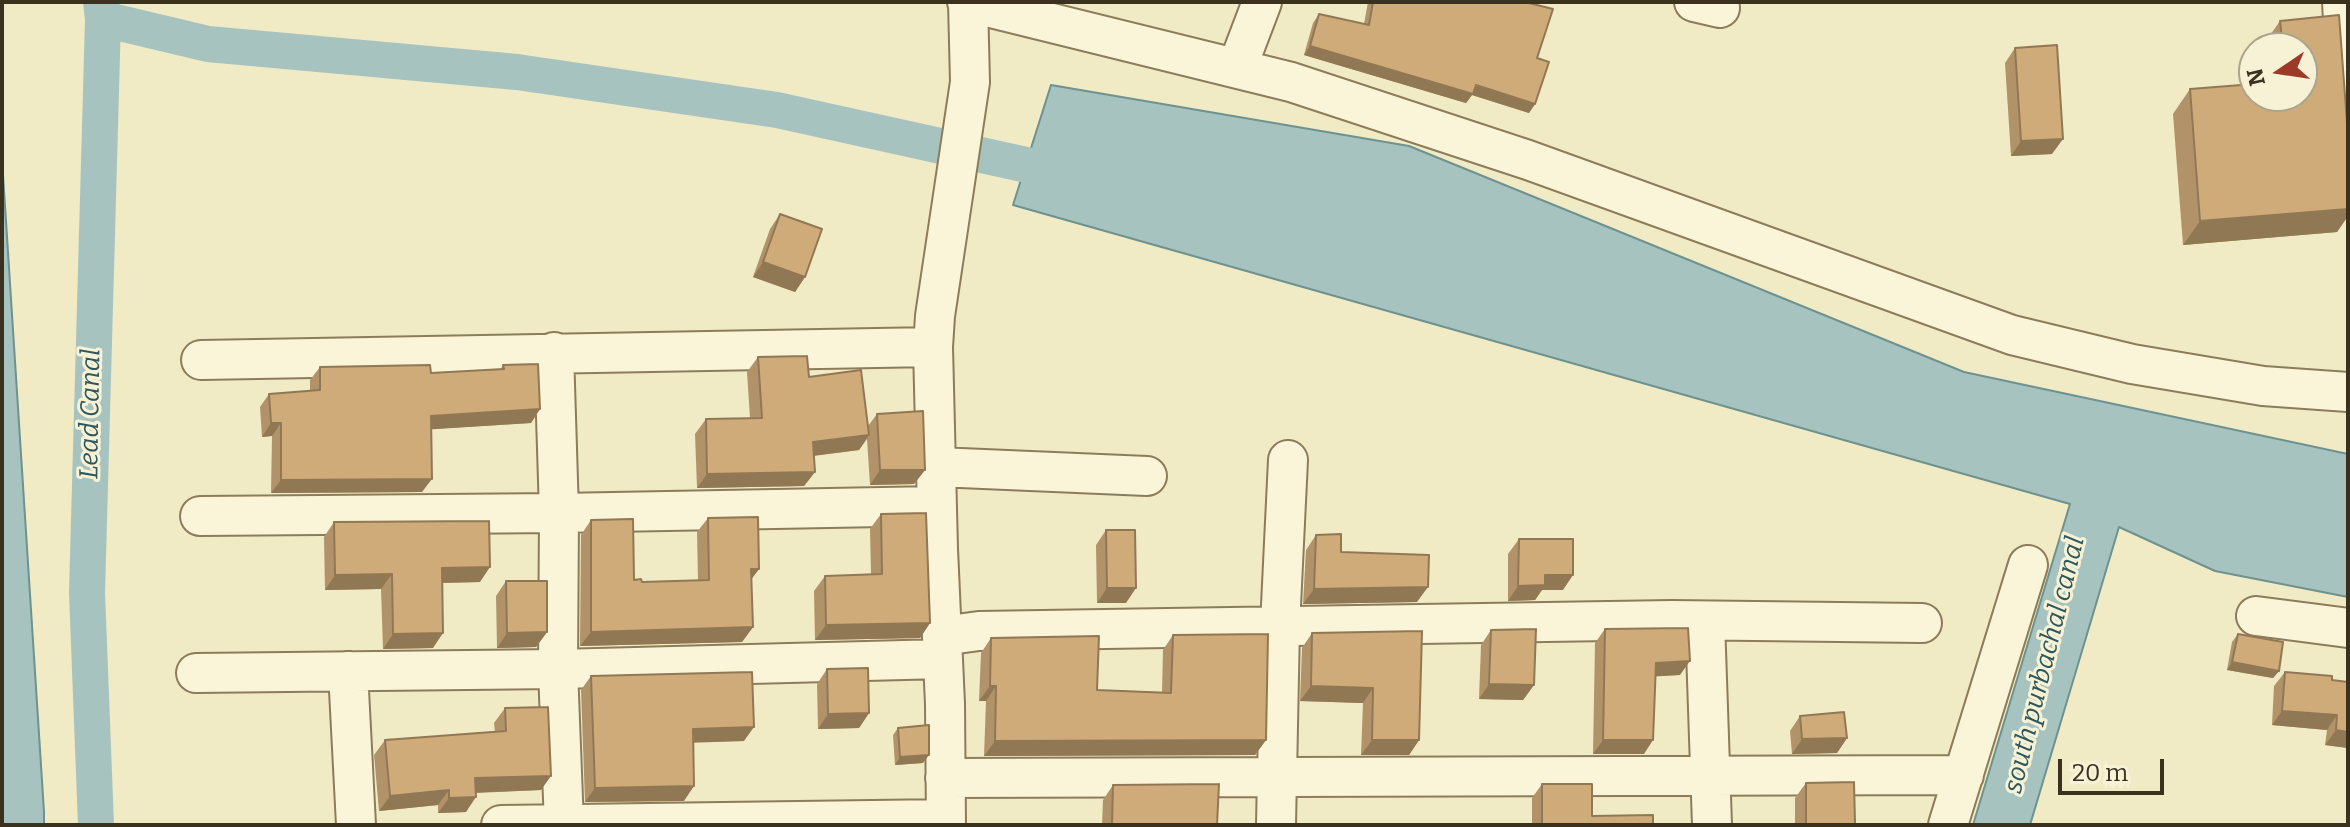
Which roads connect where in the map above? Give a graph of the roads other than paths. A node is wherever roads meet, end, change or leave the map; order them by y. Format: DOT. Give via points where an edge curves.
graph roads {
  1 [pos="968,2"];
  2 [pos="1262,2"];
  3 [pos="2342,2"];
  4 [pos="1237,68"];
  5 [pos="2348,114"];
  6 [pos="933,347"];
  7 [pos="554,352"];
  8 [pos="201,360"];
  9 [pos="2348,392"];
  10 [pos="1288,460"];
  11 [pos="937,467"];
  12 [pos="1147,476"];
  13 [pos="937,506"];
  14 [pos="559,513"];
  15 [pos="200,516"];
  16 [pos="2028,565"];
  17 [pos="2256,616"];
  18 [pos="1705,621"];
  19 [pos="1922,623"];
  20 [pos="1280,626"];
  21 [pos="2348,628"];
  22 [pos="942,648"];
  23 [pos="558,669"];
  24 [pos="348,671"];
  25 [pos="196,673"];
  26 [pos="1964,775"];
  27 [pos="945,778"];
  28 [pos="1276,778"];
  29 [pos="1710,778"];
  30 [pos="946,822"];
  31 [pos="564,824"];
  32 [pos="356,825"];
  33 [pos="501,825"];
  34 [pos="1276,825"];
  35 [pos="1712,825"];
  36 [pos="1948,825"];
  1 -- 4 [label="street"];
  1 -- 6 [label="street" via="970,82"];
  2 -- 4 [label="street"];
  3 -- 5 [label="street"];
  4 -- 9 [label="street" via="1528,160 2012,335 2132,364 2263,386"];
  6 -- 7 [label="street"];
  6 -- 11 [label="street"];
  7 -- 8 [label="street"];
  7 -- 14 [label="street"];
  10 -- 20 [label="street"];
  11 -- 12 [label="street"];
  11 -- 13 [label="street"];
  13 -- 14 [label="street"];
  13 -- 22 [label="street"];
  14 -- 15 [label="street"];
  14 -- 23 [label="street"];
  16 -- 26 [label="street"];
  17 -- 21 [label="street"];
  18 -- 19 [label="street"];
  18 -- 20 [label="street"];
  18 -- 29 [label="street"];
  20 -- 22 [label="street" via="979,631"];
  20 -- 28 [label="street"];
  22 -- 23 [label="street"];
  22 -- 27 [label="street"];
  23 -- 24 [label="street"];
  23 -- 31 [label="street"];
  24 -- 25 [label="street"];
  24 -- 32 [label="street"];
  26 -- 29 [label="street"];
  26 -- 36 [label="street"];
  27 -- 28 [label="street"];
  27 -- 30 [label="street"];
  28 -- 29 [label="street"];
  28 -- 34 [label="street"];
  29 -- 35 [label="street"];
  30 -- 31 [label="street"];
  31 -- 33 [label="street"];
}
